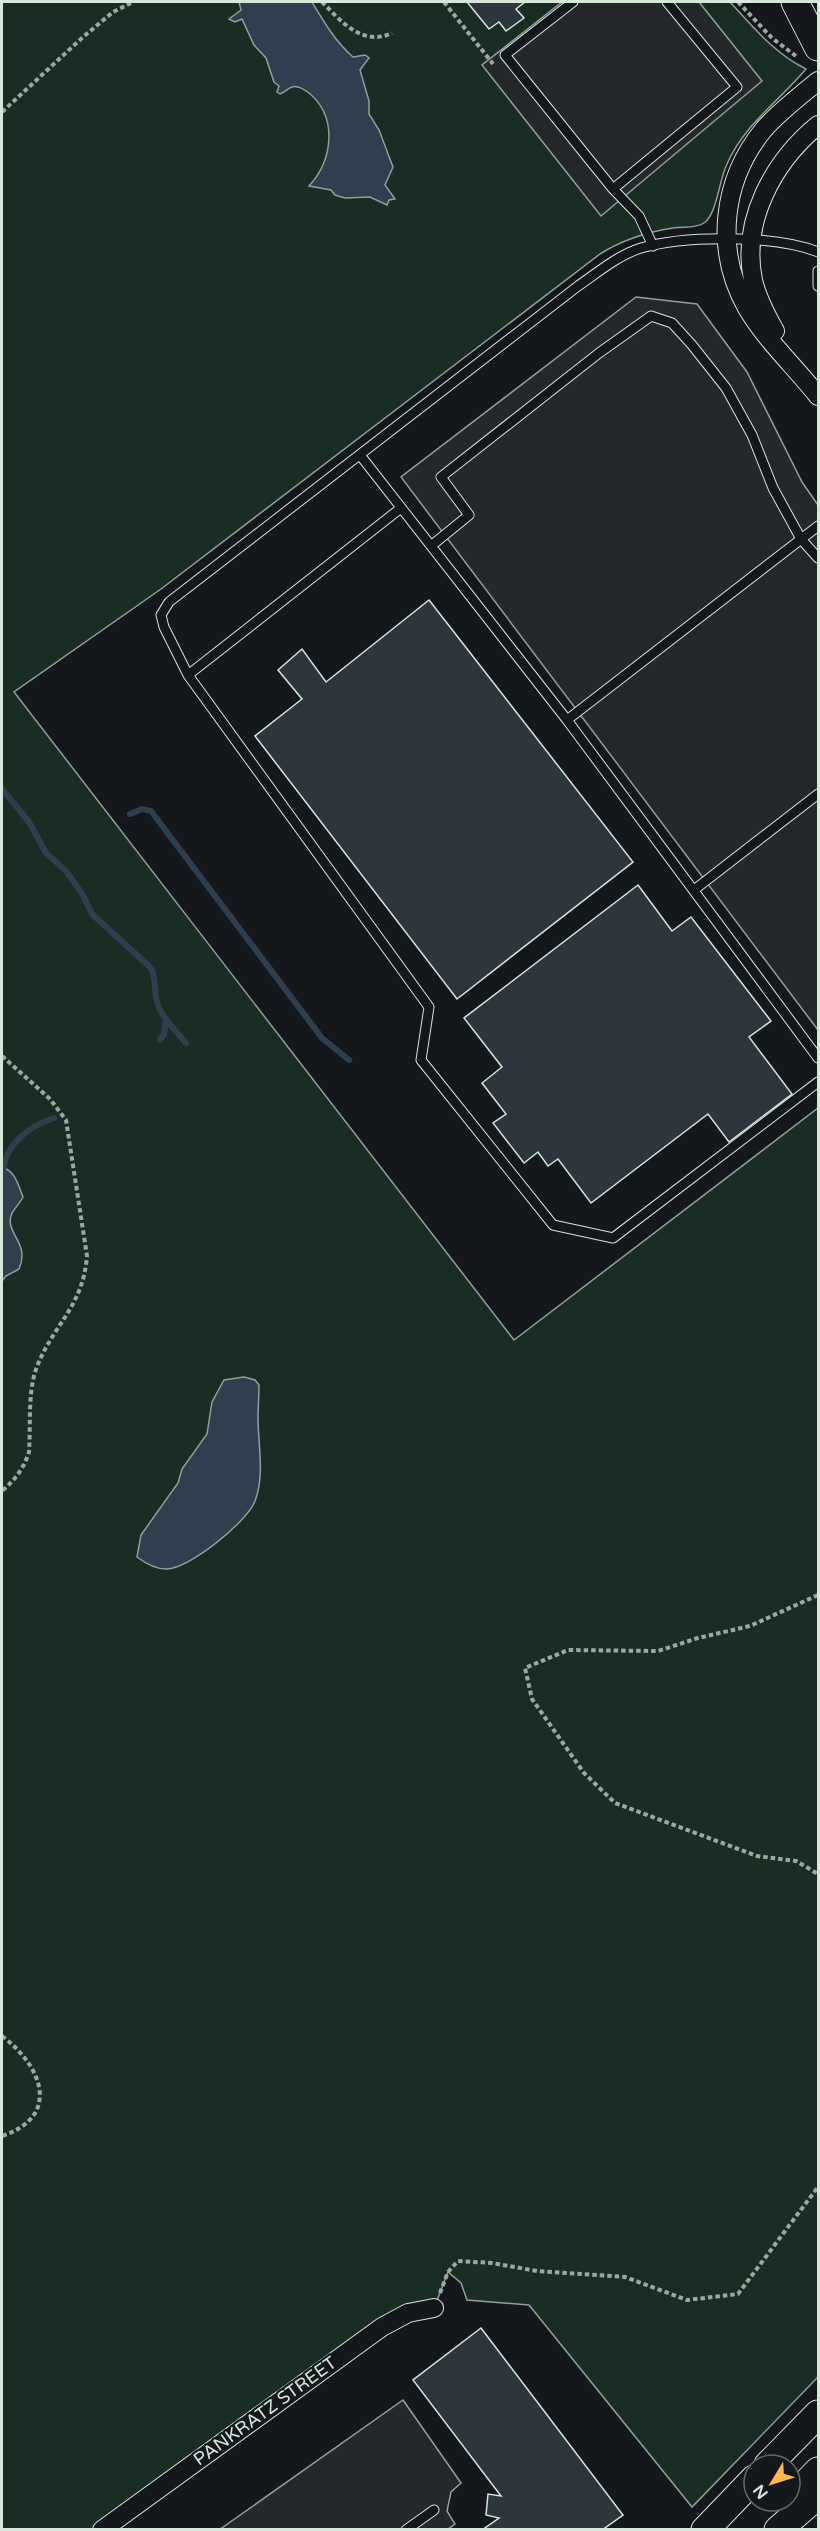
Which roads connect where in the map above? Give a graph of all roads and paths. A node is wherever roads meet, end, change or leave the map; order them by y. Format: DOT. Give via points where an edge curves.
graph roads {
  1 [pos="133,2"];
  2 [pos="322,2"];
  3 [pos="444,2"];
  4 [pos="573,2"];
  5 [pos="667,2"];
  6 [pos="738,2"];
  7 [pos="795,2"];
  8 [pos="392,33"];
  9 [pos="809,53"];
  10 [pos="510,61"];
  11 [pos="819,81"];
  12 [pos="2,112"];
  13 [pos="819,125"];
  14 [pos="613,189"];
  15 [pos="725,239"];
  16 [pos="751,241"];
  17 [pos="653,246"];
  18 [pos="819,252"];
  19 [pos="819,271"];
  20 [pos="819,286"];
  21 [pos="791,362"];
  22 [pos="819,396"];
  23 [pos="360,455"];
  24 [pos="402,508"];
  25 [pos="819,526"];
  26 [pos="801,539"];
  27 [pos="431,546"];
  28 [pos="819,558"];
  29 [pos="188,675"];
  30 [pos="567,720"];
  31 [pos="819,794"];
  32 [pos="694,890"];
  33 [pos="2,1056"];
  34 [pos="819,1058"];
  35 [pos="819,1082"];
  36 [pos="2,1491"];
  37 [pos="819,1595"];
  38 [pos="819,1874"];
  39 [pos="2,2036"];
  40 [pos="2,2136"];
  41 [pos="819,2187"];
  42 [pos="434,2308"];
  43 [pos="814,2416"];
  44 [pos="779,2453"];
  45 [pos="819,2471"];
  46 [pos="802,2488"];
  47 [pos="742,2491"];
  48 [pos="819,2495"];
  49 [pos="434,2510"];
  50 [pos="777,2513"];
  51 [pos="102,2529"];
  52 [pos="406,2529"];
  53 [pos="705,2529"];
  54 [pos="762,2529"];
  55 [pos="778,2529"];
  1 -- 12 [label="path" via="113,12 82,37"];
  2 -- 8 [label="path" via="365,37"];
  3 -- 10 [label="path" via="492,64"];
  4 -- 10 [label="lane" via="506,55"];
  5 -- 14 [label="lane" via="737,87"];
  6 -- 9 [label="path" via="772,38"];
  7 -- 9 [label="main road"];
  10 -- 14 [label="lane"];
  11 -- 15 [label="street" via="754,142 734,181"];
  13 -- 16 [label="street" via="775,171"];
  14 -- 17 [label="lane" via="639,216"];
  15 -- 16 [label="lane"];
  15 -- 17 [label="lane"];
  15 -- 21 [label="street" via="746,306"];
  16 -- 18 [label="lane" via="801,245"];
  16 -- 21 [label="street" via="754,281 765,313"];
  17 -- 23 [label="lane" via="614,262 578,286"];
  19 -- 20 [label="lane"];
  21 -- 22 [label="street"];
  23 -- 24 [label="lane"];
  23 -- 29 [label="lane" via="169,602 161,615 164,627"];
  24 -- 27 [label="lane"];
  24 -- 29 [label="lane"];
  25 -- 26 [label="lane"];
  26 -- 27 [label="lane" via="726,388 672,323 651,316 441,477 469,514"];
  26 -- 28 [label="lane"];
  26 -- 30 [label="lane"];
  27 -- 30 [label="lane"];
  29 -- 35 [label="lane" via="429,1007 421,1060 553,1225 613,1238"];
  30 -- 32 [label="lane"];
  31 -- 32 [label="lane"];
  32 -- 34 [label="lane"];
  33 -- 36 [label="path" via="50,1099 66,1120 87,1256 78,1296 36,1367 29,1452 18,1475"];
  37 -- 38 [label="path" via="750,1626 658,1651 568,1650 525,1668 531,1699 584,1773 615,1803 757,1856 796,1861"];
  39 -- 40 [label="path" via="28,2060 39,2088 38,2104 26,2126"];
  41 -- 42 [label="path" via="738,2294 687,2300 625,2277 458,2261 448,2272"];
  42 -- 51 [label="street, PANKRATZ STREET" via="408,2313 382,2327"];
  43 -- 44 [label="main road"];
  45 -- 46 [label="main road"];
  47 -- 53 [label="main road"];
  48 -- 55 [label="main road"];
  49 -- 52 [label="lane"];
  50 -- 54 [label="main road"];
}
